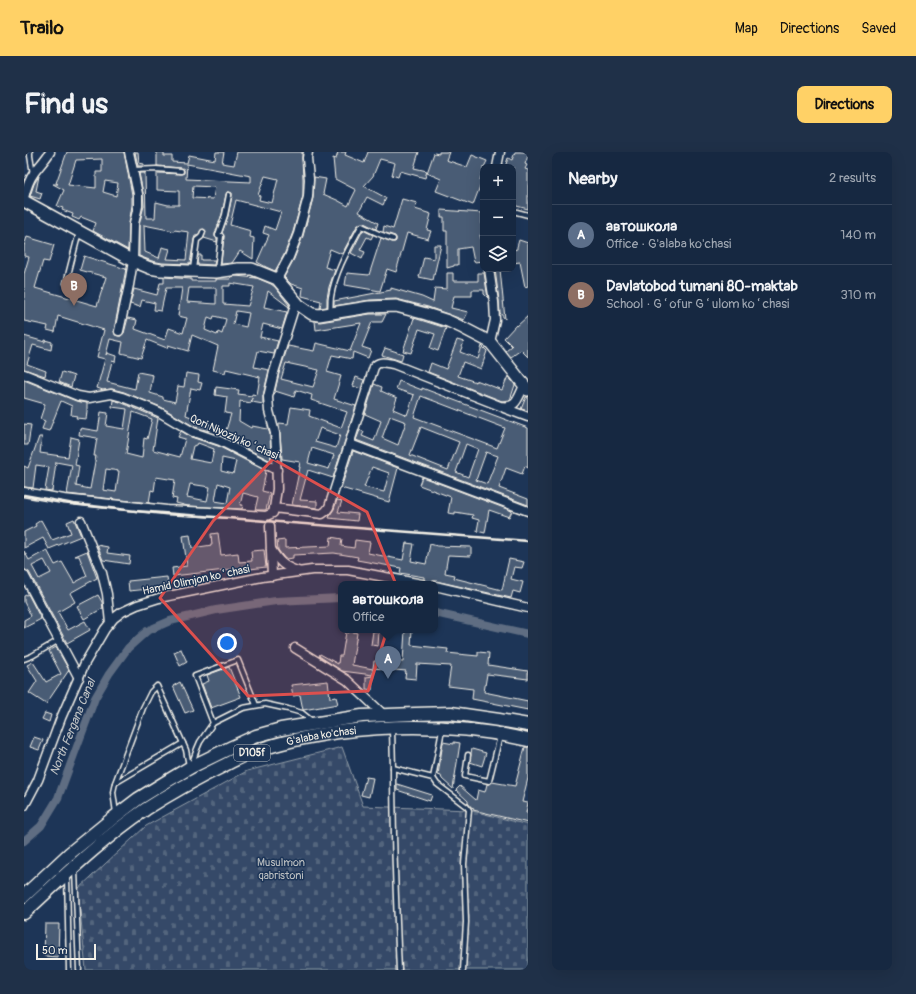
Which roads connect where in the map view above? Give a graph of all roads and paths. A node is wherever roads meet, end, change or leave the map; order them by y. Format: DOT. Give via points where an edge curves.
graph roads {
  1 [pos="30,152"];
  2 [pos="50,152"];
  3 [pos="129,152"];
  4 [pos="308,152"];
  5 [pos="500,152"];
  6 [pos="498,164"];
  7 [pos="133,170"];
  8 [pos="181,170"];
  9 [pos="33,174"];
  10 [pos="229,196"];
  11 [pos="24,198"];
  12 [pos="24,201"];
  13 [pos="516,212"];
  14 [pos="528,215"];
  15 [pos="80,232"];
  16 [pos="203,232"];
  17 [pos="393,239"];
  18 [pos="133,261"];
  19 [pos="193,272"];
  20 [pos="216,272"];
  21 [pos="489,272"];
  22 [pos="277,279"];
  23 [pos="66,283"];
  24 [pos="296,302"];
  25 [pos="330,313"];
  26 [pos="119,331"];
  27 [pos="490,342"];
  28 [pos="24,374"];
  29 [pos="526,388"];
  30 [pos="500,406"];
  31 [pos="528,417"];
  32 [pos="350,444"];
  33 [pos="276,470"];
  34 [pos="24,492"];
  35 [pos="274,508"];
  36 [pos="528,511"];
  37 [pos="81,521"];
  38 [pos="270,526"];
  39 [pos="271,548"];
  40 [pos="301,572"];
  41 [pos="24,574"];
  42 [pos="272,576"];
  43 [pos="406,581"];
  44 [pos="438,587"];
  45 [pos="528,608"];
  46 [pos="110,623"];
  47 [pos="59,640"];
  48 [pos="295,648"];
  49 [pos="24,659"];
  50 [pos="79,678"];
  51 [pos="256,705"];
  52 [pos="384,715"];
  53 [pos="213,723"];
  54 [pos="315,723"];
  55 [pos="528,725"];
  56 [pos="392,727"];
  57 [pos="443,728"];
  58 [pos="501,734"];
  59 [pos="528,740"];
  60 [pos="183,743"];
  61 [pos="468,755"];
  62 [pos="190,768"];
  63 [pos="393,768"];
  64 [pos="433,778"];
  65 [pos="115,783"];
  66 [pos="24,806"];
  67 [pos="117,816"];
  68 [pos="70,854"];
  69 [pos="71,870"];
  70 [pos="24,896"];
  71 [pos="24,913"];
  72 [pos="69,970"];
  73 [pos="79,970"];
  74 [pos="399,970"];
  75 [pos="463,970"];
  1 -- 9 [label="lane"];
  2 -- 9 [label="street"];
  3 -- 7 [label="street"];
  4 -- 22 [label="street" via="308,197 296,240"];
  5 -- 6 [label="street"];
  7 -- 8 [label="lane"];
  7 -- 18 [label="street" via="139,200 134,224"];
  9 -- 11 [label="street"];
  10 -- 20 [label="lane" via="218,235 222,236"];
  12 -- 15 [label="street"];
  13 -- 14 [label="lane"];
  15 -- 18 [label="street"];
  15 -- 23 [label="lane"];
  16 -- 19 [label="lane" via="197,240"];
  17 -- 25 [label="lane" via="362,226 336,275"];
  18 -- 19 [label="street" via="150,268"];
  18 -- 26 [label="street"];
  19 -- 20 [label="street"];
  20 -- 22 [label="street" via="238,268 252,269"];
  21 -- 27 [label="street" via="495,320"];
  22 -- 24 [label="street"];
  24 -- 25 [label="street" via="312,314"];
  24 -- 33 [label="street, Qori Niyoziy koʻchasi" via="268,397 275,433"];
  25 -- 27 [label="street" via="396,306 448,321"];
  27 -- 29 [label="street"];
  28 -- 33 [label="street, Qori Niyoziy koʻchasi" via="78,396 89,398 111,394 122,397 159,412 193,432 220,441"];
  29 -- 30 [label="street" via="514,405"];
  30 -- 31 [label="street"];
  30 -- 32 [label="street" via="393,364 379,363 374,367"];
  32 -- 35 [label="street" via="332,501 326,511 322,514"];
  32 -- 36 [label="street"];
  33 -- 35 [label="street"];
  34 -- 35 [label="street" via="108,504 236,515 266,516 273,513"];
  37 -- 46 [label="street" via="102,573"];
  38 -- 39 [label="street"];
  39 -- 40 [label="street" via="277,560"];
  39 -- 42 [label="street"];
  40 -- 42 [label="street, Hamid Olimjon koʻchasi"];
  40 -- 43 [label="street, Hamid Olimjon koʻchasi" via="348,570"];
  41 -- 47 [label="street"];
  42 -- 46 [label="street, Hamid Olimjon koʻchasi" via="159,598 122,612"];
  44 -- 45 [label="street"];
  46 -- 50 [label="street, Hamid Olimjon koʻchasi"];
  47 -- 49 [label="lane"];
  47 -- 50 [label="street"];
  48 -- 52 [label="street" via="347,680"];
  50 -- 66 [label="street, Hamid Olimjon koʻchasi" via="38,780"];
  51 -- 53 [label="lane" via="243,708"];
  51 -- 53 [label="lane" via="238,660 195,676"];
  51 -- 54 [label="lane" via="265,704 302,713"];
  52 -- 54 [label="main road, G'alaba ko'chasi / D105f"];
  52 -- 55 [label="main road, G'alaba ko'chasi / D105f" via="451,713"];
  53 -- 62 [label="lane" via="197,749"];
  54 -- 62 [label="main road, G'alaba ko'chasi / D105f" via="256,736"];
  56 -- 57 [label="main road, G'alaba ko'chasi / D105f"];
  56 -- 63 [label="lane"];
  56 -- 69 [label="main road, G'alaba ko'chasi / D105f" via="281,742 235,760 146,810 114,833"];
  57 -- 58 [label="main road, G'alaba ko'chasi / D105f"];
  57 -- 64 [label="lane"];
  58 -- 59 [label="main road, G'alaba ko'chasi / D105f"];
  58 -- 61 [label="lane" via="489,781 465,776"];
  60 -- 62 [label="lane"];
  60 -- 65 [label="lane"];
  60 -- 65 [label="lane" via="158,686 151,692 143,708"];
  62 -- 67 [label="main road, G'alaba ko'chasi / D105f" via="138,799"];
  63 -- 64 [label="lane"];
  63 -- 74 [label="lane"];
  64 -- 75 [label="lane" via="469,810 464,864 466,922"];
  65 -- 67 [label="lane" via="114,804"];
  67 -- 68 [label="main road, G'alaba ko'chasi / D105f"];
  68 -- 69 [label="lane"];
  68 -- 70 [label="main road, G'alaba ko'chasi / D105f"];
  69 -- 71 [label="main road, G'alaba ko'chasi / D105f"];
  69 -- 72 [label="lane"];
  69 -- 73 [label="lane"];
}
